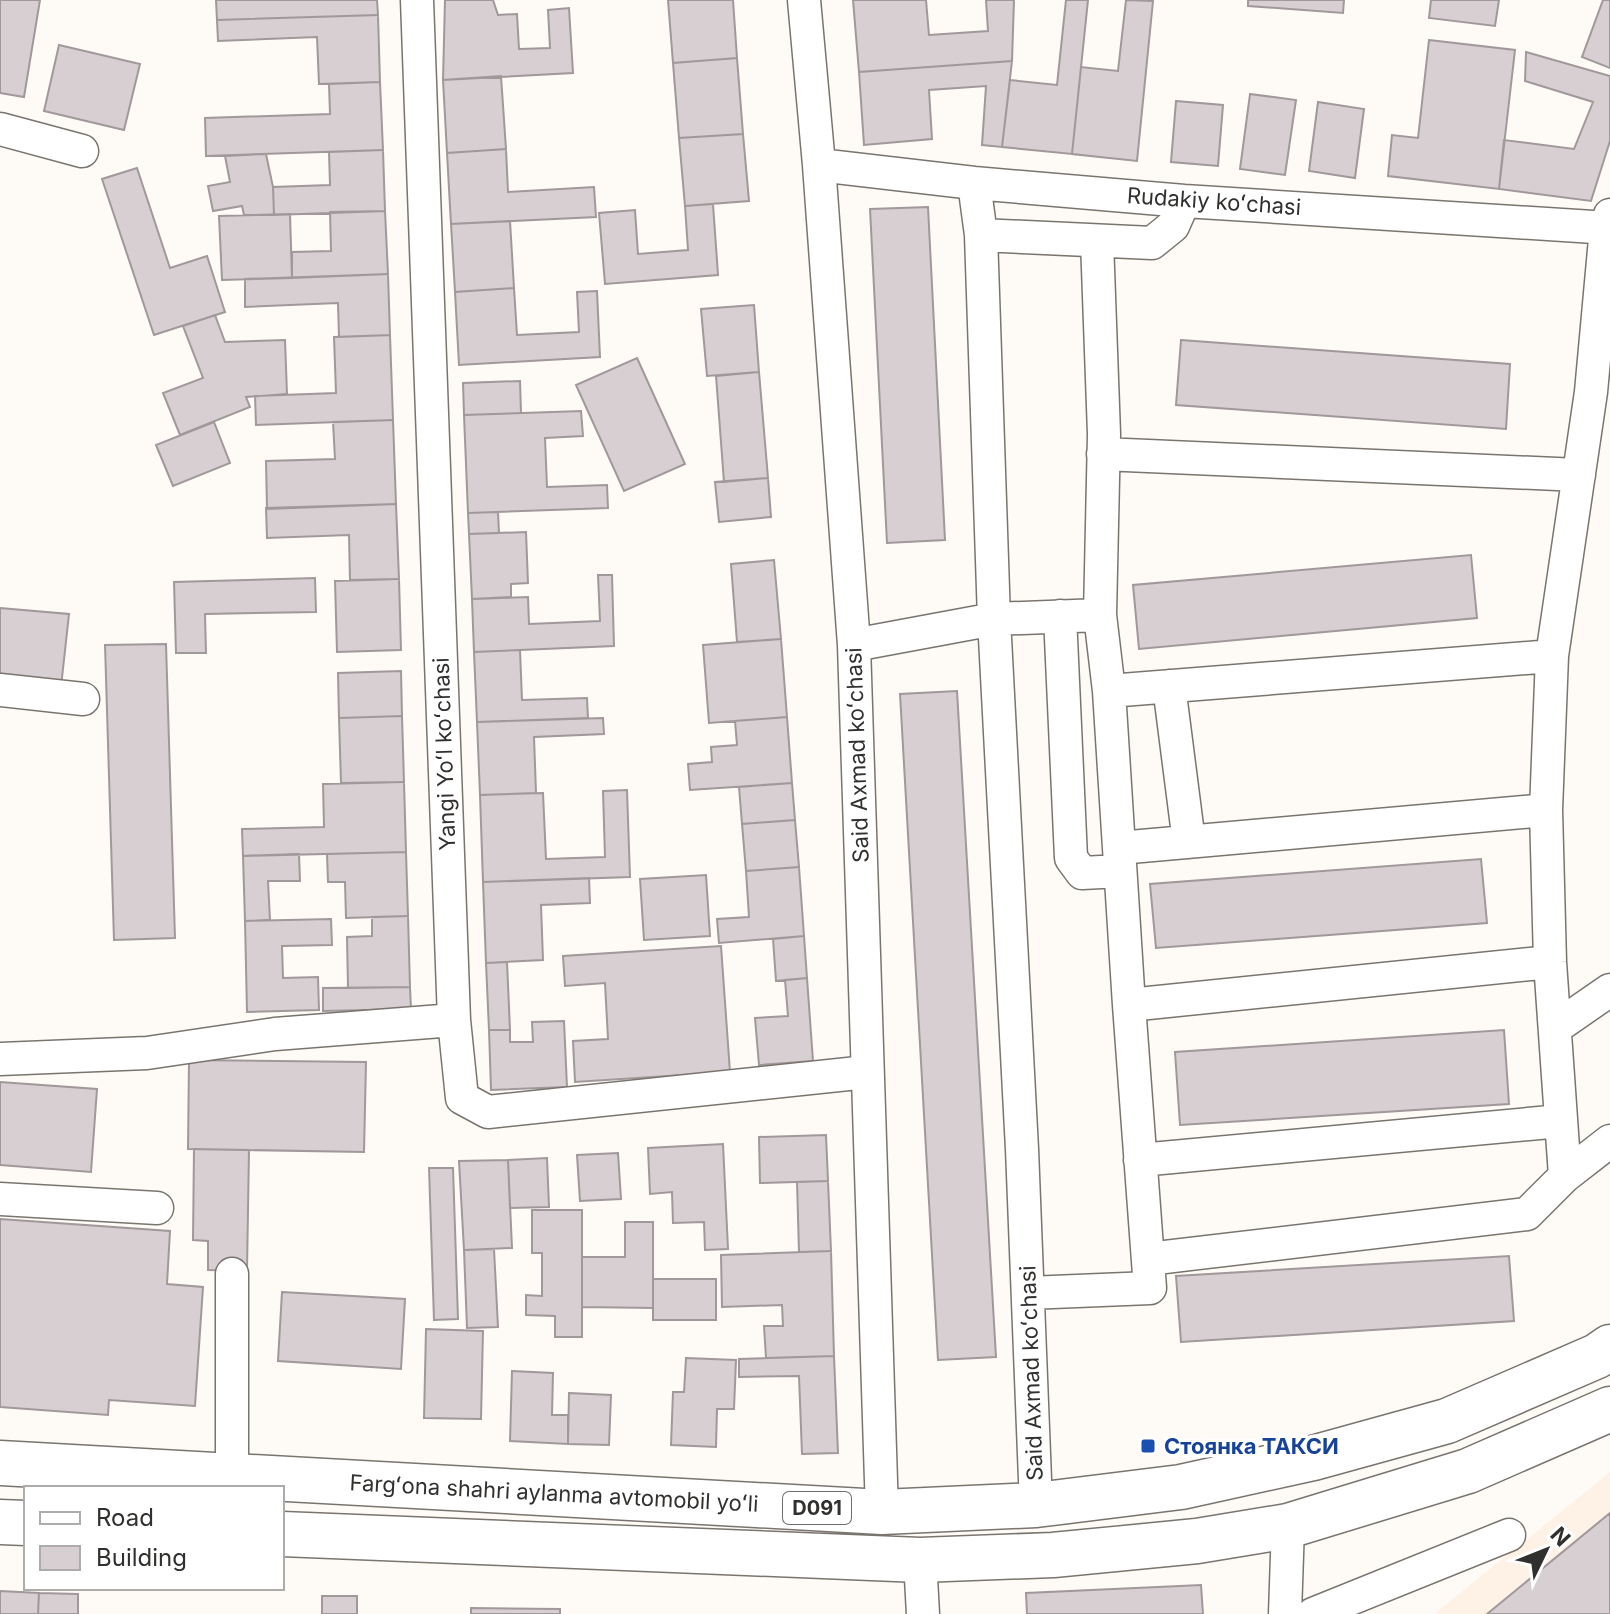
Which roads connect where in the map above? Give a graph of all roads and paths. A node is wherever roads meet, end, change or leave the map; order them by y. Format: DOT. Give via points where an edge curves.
graph roads {
  1 [pos="417,0"];
  2 [pos="804,0"];
  3 [pos="0,129"];
  4 [pos="82,151"];
  5 [pos="819,165"];
  6 [pos="974,183"];
  7 [pos="1184,201"];
  8 [pos="1609,224"];
  9 [pos="981,235"];
  10 [pos="1097,241"];
  11 [pos="1601,393"];
  12 [pos="1103,454"];
  13 [pos="1579,475"];
  14 [pos="1100,615"];
  15 [pos="1060,616"];
  16 [pos="994,619"];
  17 [pos="854,645"];
  18 [pos="1552,656"];
  19 [pos="1169,686"];
  20 [pos="0,690"];
  21 [pos="1109,691"];
  22 [pos="83,699"];
  23 [pos="1546,810"];
  24 [pos="1189,842"];
  25 [pos="1120,860"];
  26 [pos="1550,962"];
  27 [pos="1610,990"];
  28 [pos="1129,1005"];
  29 [pos="454,1020"];
  30 [pos="1555,1028"];
  31 [pos="0,1059"];
  32 [pos="867,1072"];
  33 [pos="1561,1121"];
  34 [pos="1610,1141"];
  35 [pos="1140,1160"];
  36 [pos="1565,1176"];
  37 [pos="0,1199"];
  38 [pos="157,1208"];
  39 [pos="1148,1259"];
  40 [pos="232,1274"];
  41 [pos="1028,1293"];
  42 [pos="1610,1347"];
  43 [pos="1610,1409"];
  44 [pos="0,1463"];
  45 [pos="232,1475"];
  46 [pos="1036,1505"];
  47 [pos="882,1512"];
  48 [pos="0,1522"];
  49 [pos="24,1523"];
  50 [pos="1288,1526"];
  51 [pos="284,1534"];
  52 [pos="1509,1535"];
  53 [pos="920,1560"];
  54 [pos="923,1614"];
  55 [pos="1285,1614"];
  56 [pos="1313,1614"];
  1 -- 29 [label="street, Yangi Yoʻl koʻchasi"];
  2 -- 5 [label="street, Said Axmad koʻchasi"];
  3 -- 4 [label="street"];
  5 -- 6 [label="street, Rudakiy koʻchasi"];
  5 -- 17 [label="street, Said Axmad koʻchasi"];
  6 -- 7 [label="street, Rudakiy koʻchasi"];
  6 -- 9 [label="street, Said Axmad koʻchasi"];
  7 -- 8 [label="street, Rudakiy koʻchasi"];
  7 -- 10 [label="street" via="1173,226 1152,243"];
  8 -- 11 [label="street"];
  9 -- 10 [label="street"];
  9 -- 16 [label="street, Said Axmad koʻchasi"];
  10 -- 12 [label="street"];
  11 -- 13 [label="street"];
  12 -- 13 [label="street"];
  12 -- 14 [label="street"];
  13 -- 18 [label="street"];
  14 -- 15 [label="street"];
  14 -- 21 [label="street"];
  15 -- 16 [label="street"];
  15 -- 25 [label="street" via="1071,858 1082,873"];
  16 -- 17 [label="street"];
  16 -- 41 [label="street, Said Axmad koʻchasi"];
  17 -- 32 [label="street, Said Axmad koʻchasi"];
  18 -- 19 [label="street"];
  18 -- 23 [label="street"];
  19 -- 21 [label="street"];
  19 -- 24 [label="street"];
  20 -- 22 [label="street"];
  21 -- 25 [label="street"];
  23 -- 24 [label="street"];
  23 -- 26 [label="street"];
  24 -- 25 [label="street"];
  25 -- 28 [label="street"];
  26 -- 28 [label="street"];
  26 -- 30 [label="street"];
  27 -- 30 [label="street"];
  28 -- 35 [label="street"];
  29 -- 31 [label="street" via="275,1034 147,1053"];
  29 -- 32 [label="street, Yangi Yoʻl koʻchasi" via="462,1098 488,1112"];
  30 -- 33 [label="street"];
  32 -- 47 [label="street, Said Axmad koʻchasi"];
  33 -- 35 [label="street"];
  33 -- 36 [label="street"];
  34 -- 36 [label="street"];
  35 -- 39 [label="street"];
  36 -- 39 [label="street" via="1527,1214"];
  37 -- 38 [label="street"];
  39 -- 41 [label="street" via="1150,1288"];
  40 -- 45 [label="street"];
  41 -- 46 [label="street, Said Axmad koʻchasi"];
  42 -- 46 [label="highway, Fargʻona shahri aylanma avtomobil yoʻli / D091" via="1447,1421 1313,1458 1181,1487"];
  43 -- 50 [label="highway, D091" via="1468,1471"];
  44 -- 45 [label="highway, Fargʻona shahri aylanma avtomobil yoʻli / D091"];
  45 -- 47 [label="highway, Fargʻona shahri aylanma avtomobil yoʻli / D091"];
  46 -- 47 [label="highway, Fargʻona shahri aylanma avtomobil yoʻli / D091"];
  48 -- 49 [label="highway"];
  50 -- 53 [label="highway, D091" via="1053,1555"];
  50 -- 55 [label="street"];
  51 -- 53 [label="highway, D091"];
  52 -- 56 [label="street"];
  53 -- 54 [label="street"];
}
